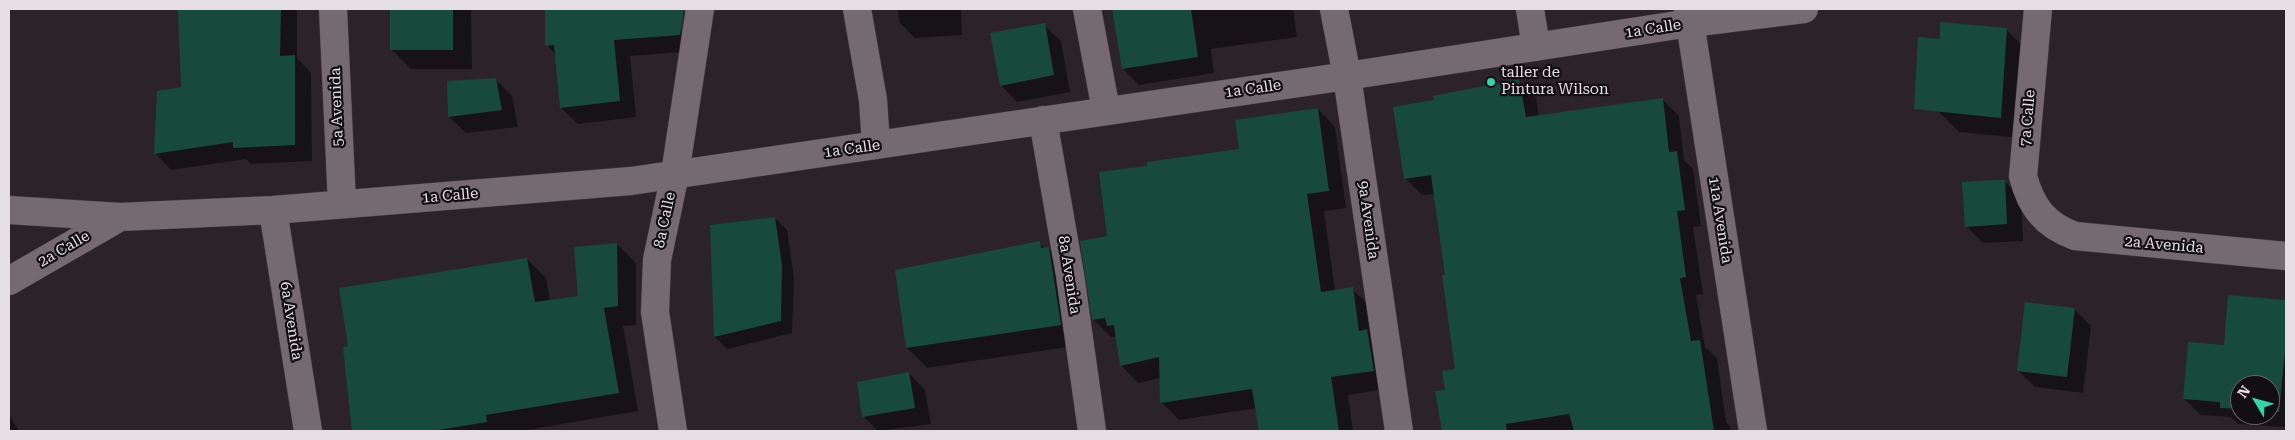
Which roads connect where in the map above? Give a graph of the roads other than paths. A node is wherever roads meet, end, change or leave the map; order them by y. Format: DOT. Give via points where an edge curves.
graph roads {
  1 [pos="333,9"];
  2 [pos="700,9"];
  3 [pos="858,9"];
  4 [pos="1086,9"];
  5 [pos="1334,9"];
  6 [pos="1530,9"];
  7 [pos="1804,9"];
  8 [pos="2038,9"];
  9 [pos="1689,16"];
  10 [pos="1536,47"];
  11 [pos="1347,76"];
  12 [pos="1106,110"];
  13 [pos="1043,120"];
  14 [pos="876,145"];
  15 [pos="675,174"];
  16 [pos="342,204"];
  17 [pos="9,210"];
  18 [pos="273,210"];
  19 [pos="120,217"];
  20 [pos="2045,221"];
  21 [pos="2286,256"];
  22 [pos="9,281"];
  23 [pos="308,431"];
  24 [pos="674,431"];
  25 [pos="1092,431"];
  26 [pos="1399,431"];
  27 [pos="1752,431"];
  1 -- 16 [label="street, 5a Avenida"];
  2 -- 15 [label="street, 8a Calle"];
  3 -- 14 [label="street" via="874,100"];
  4 -- 12 [label="street"];
  5 -- 11 [label="street, 9a Avenida"];
  6 -- 10 [label="street"];
  7 -- 9 [label="street, 1a Calle"];
  8 -- 20 [label="street, 7a Calle" via="2023,176 2027,192"];
  9 -- 10 [label="street, 1a Calle"];
  9 -- 27 [label="street, 11a Avenida"];
  10 -- 11 [label="street, 1a Calle"];
  11 -- 12 [label="street, 1a Calle"];
  11 -- 26 [label="street, 9a Avenida"];
  12 -- 13 [label="street, 1a Calle"];
  13 -- 14 [label="street, 1a Calle"];
  13 -- 25 [label="street, 8a Avenida" via="1070,275"];
  14 -- 15 [label="street, 1a Calle"];
  15 -- 16 [label="street, 1a Calle" via="631,181"];
  15 -- 24 [label="street, 8a Calle" via="657,260 655,312"];
  16 -- 18 [label="street, 1a Calle"];
  17 -- 19 [label="street, 1a Calle"];
  18 -- 19 [label="street, 1a Calle"];
  18 -- 23 [label="street, 6a Avenida"];
  19 -- 22 [label="street, 2a Calle"];
  20 -- 21 [label="street, 2a Avenida" via="2075,236"];
}
